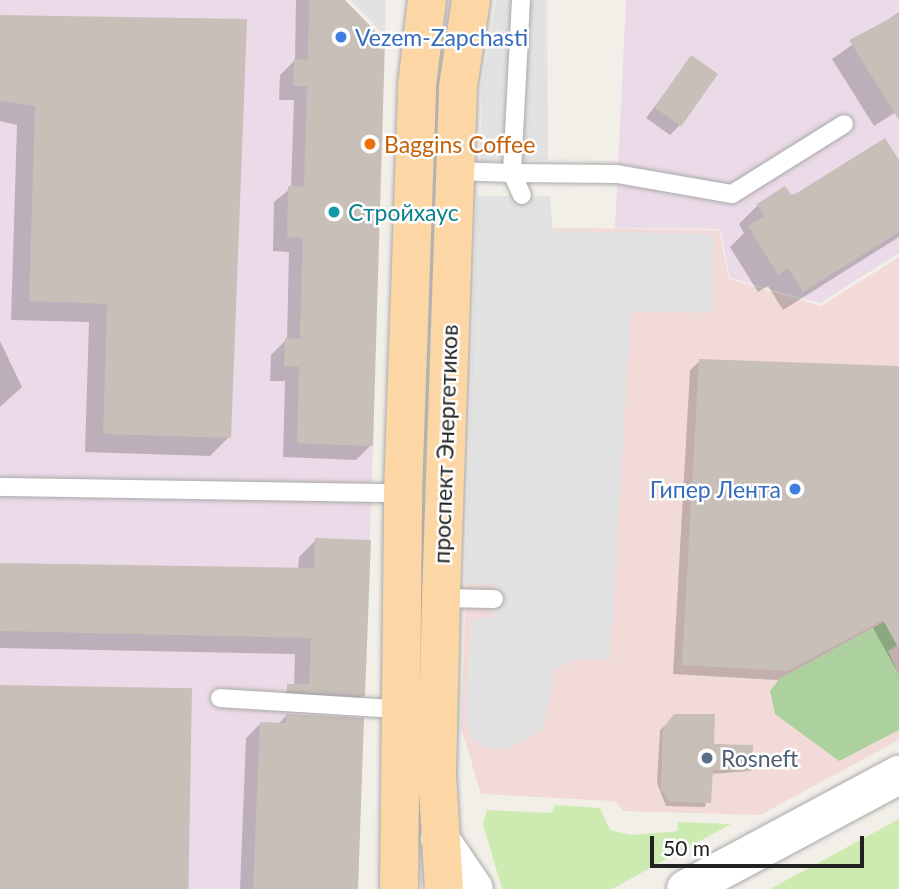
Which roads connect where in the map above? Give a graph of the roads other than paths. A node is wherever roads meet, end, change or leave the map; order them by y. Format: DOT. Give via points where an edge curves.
graph roads {
  1 [pos="427,0"];
  2 [pos="471,0"];
  3 [pos="521,0"];
  4 [pos="844,124"];
  5 [pos="454,172"];
  6 [pos="512,173"];
  7 [pos="523,195"];
  8 [pos="0,487"];
  9 [pos="403,493"];
  10 [pos="440,598"];
  11 [pos="494,599"];
  12 [pos="220,698"];
  13 [pos="396,709"];
  14 [pos="899,775"];
  15 [pos="440,839"];
  16 [pos="399,889"];
  17 [pos="444,889"];
  18 [pos="474,889"];
  19 [pos="686,889"];
  1 -- 9 [label="main road, проспект Энергетиков" via="417,86"];
  2 -- 5 [label="main road, проспект Энергетиков"];
  3 -- 6 [label="lane"];
  4 -- 6 [label="lane" via="732,194 617,174"];
  5 -- 6 [label="lane"];
  5 -- 10 [label="main road, проспект Энергетиков"];
  6 -- 7 [label="lane"];
  8 -- 9 [label="lane"];
  9 -- 13 [label="main road, проспект Энергетиков"];
  10 -- 11 [label="lane"];
  10 -- 15 [label="main road, проспект Энергетиков"];
  12 -- 13 [label="lane"];
  13 -- 16 [label="main road, проспект Энергетиков"];
  14 -- 19 [label="street"];
  15 -- 17 [label="main road, проспект Энергетиков"];
  15 -- 18 [label="street"];
}
